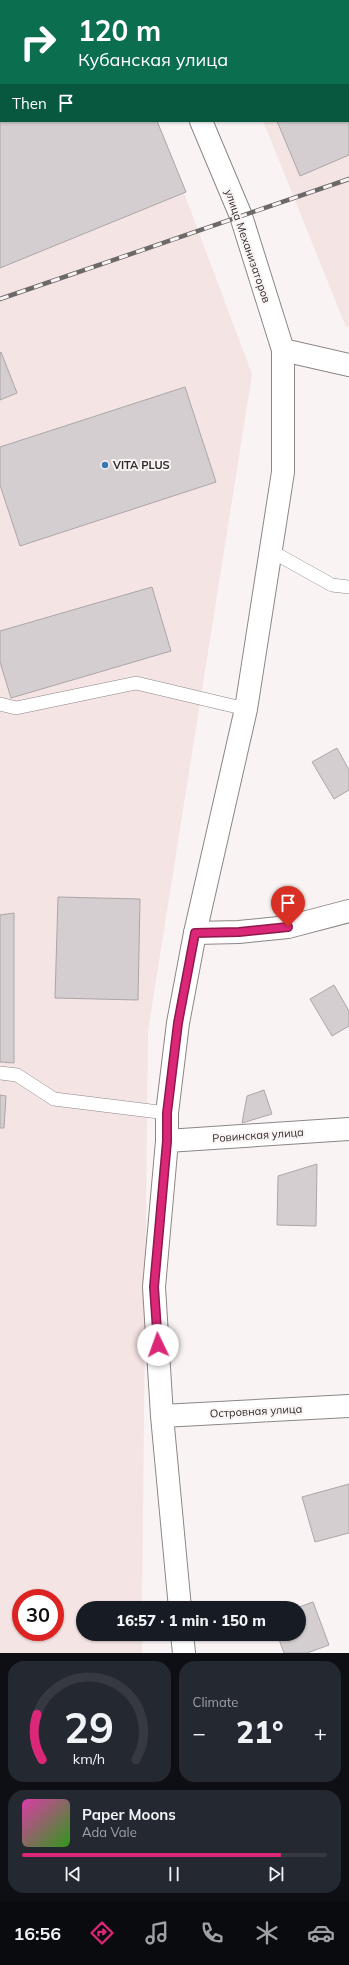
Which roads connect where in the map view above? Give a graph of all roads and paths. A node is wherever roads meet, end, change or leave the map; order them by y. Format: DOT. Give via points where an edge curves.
graph roads {
  1 [pos="201,122"];
  2 [pos="283,350"];
  3 [pos="349,365"];
  4 [pos="271,550"];
  5 [pos="349,587"];
  6 [pos="0,704"];
  7 [pos="246,709"];
  8 [pos="349,911"];
  9 [pos="195,933"];
  10 [pos="0,1073"];
  11 [pos="167,1113"];
  12 [pos="349,1129"];
  13 [pos="167,1141"];
  14 [pos="349,1406"];
  15 [pos="162,1416"];
  16 [pos="179,1601"];
  17 [pos="183,1641"];
  18 [pos="184,1653"];
  1 -- 2 [label="street, улица Механизаторов" via="241,216"];
  2 -- 3 [label="street"];
  2 -- 4 [label="street, улица Механизаторов" via="283,472"];
  4 -- 5 [label="lane" via="332,586"];
  4 -- 7 [label="street, улица Механизаторов"];
  6 -- 7 [label="lane" via="16,708 136,683"];
  7 -- 9 [label="street, улица Механизаторов"];
  8 -- 9 [label="street" via="288,927"];
  9 -- 11 [label="street, улица Механизаторов" via="178,1023"];
  10 -- 11 [label="lane" via="17,1075 54,1099"];
  11 -- 13 [label="street, улица Механизаторов"];
  12 -- 13 [label="street, Ровинская улица"];
  13 -- 15 [label="street, улица Механизаторов" via="154,1287"];
  14 -- 15 [label="street, Островная улица"];
  15 -- 16 [label="street, улица Механизаторов"];
  17 -- 18 [label="street"];
}
